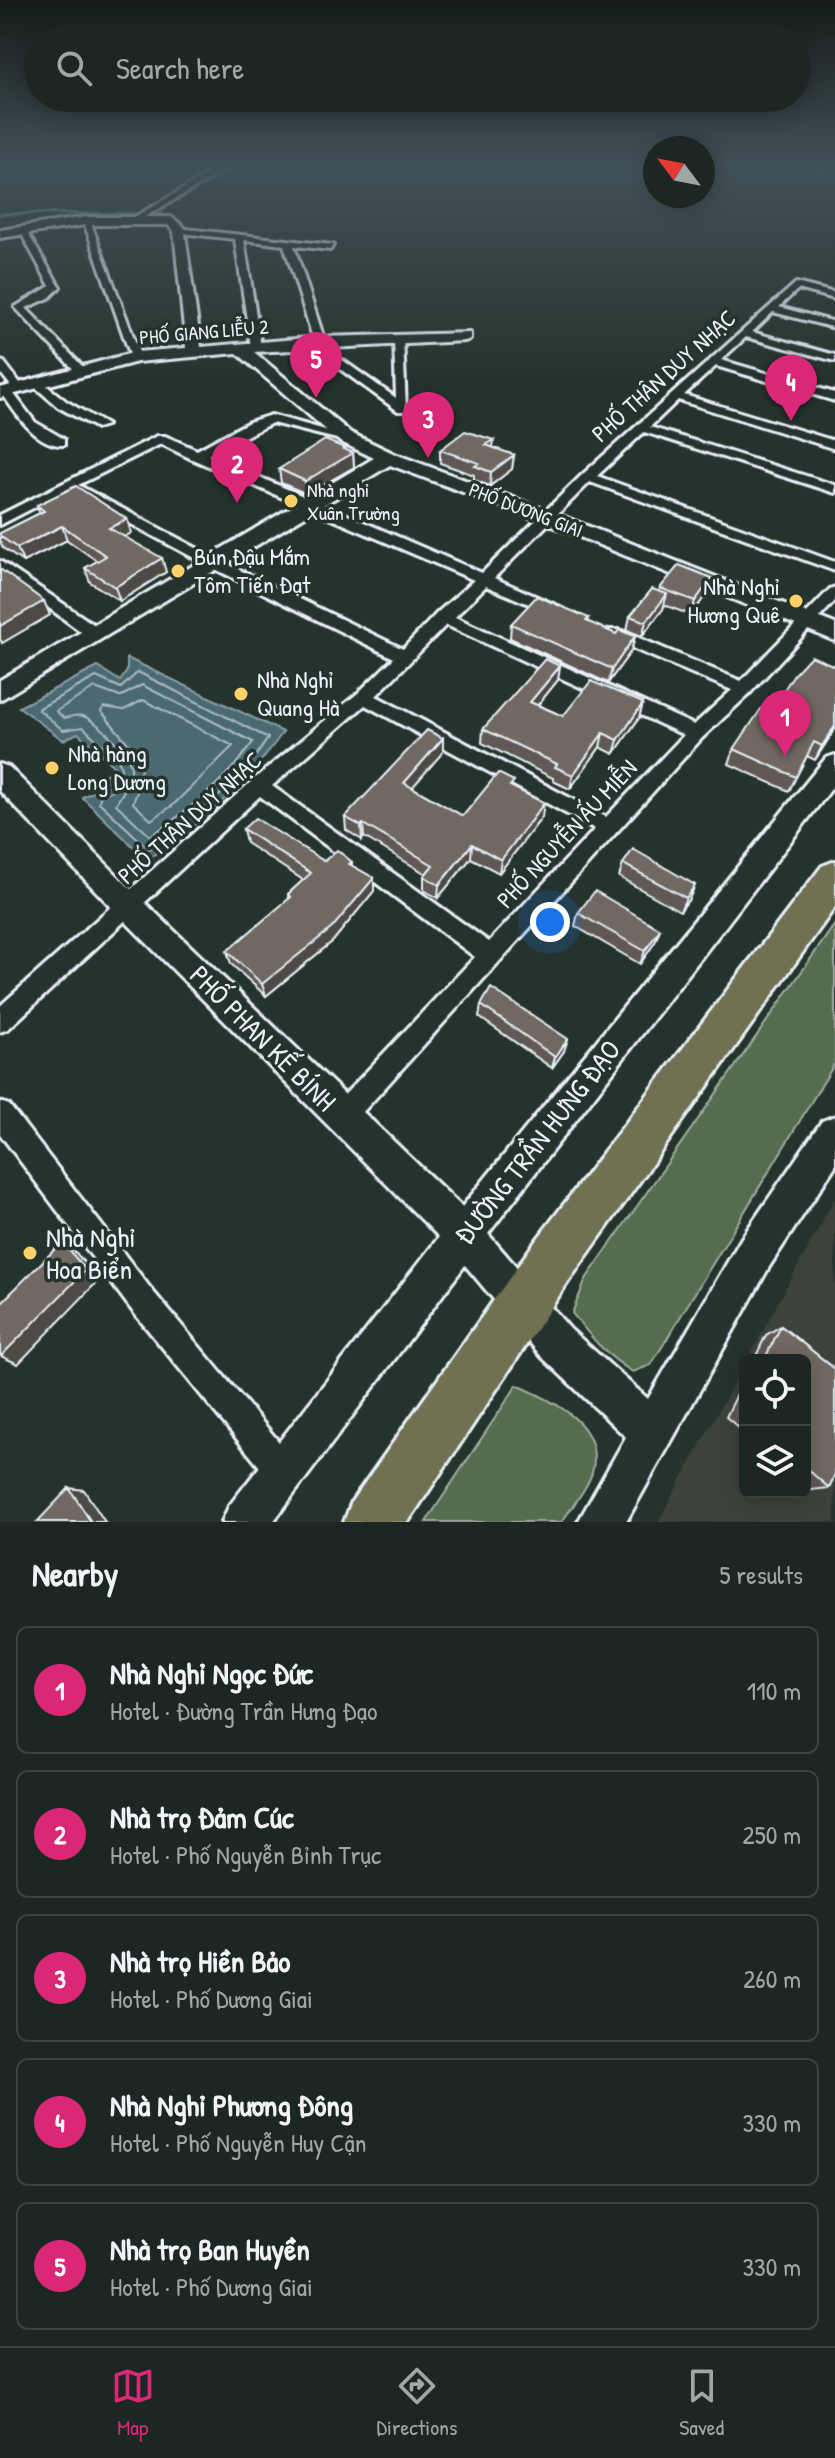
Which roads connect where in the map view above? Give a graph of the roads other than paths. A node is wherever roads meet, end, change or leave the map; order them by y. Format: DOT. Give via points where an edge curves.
graph roads {
  1 [pos="26,237"];
  2 [pos="92,237"];
  3 [pos="181,237"];
  4 [pos="239,237"];
  5 [pos="247,237"];
  6 [pos="288,242"];
  7 [pos="330,247"];
  8 [pos="835,296"];
  9 [pos="773,309"];
  10 [pos="835,325"];
  11 [pos="746,334"];
  12 [pos="465,336"];
  13 [pos="399,338"];
  14 [pos="315,343"];
  15 [pos="248,347"];
  16 [pos="194,351"];
  17 [pos="136,357"];
  18 [pos="835,358"];
  19 [pos="715,362"];
  20 [pos="0,364"];
  21 [pos="81,371"];
  22 [pos="38,384"];
  23 [pos="9,391"];
  24 [pos="679,397"];
  25 [pos="835,397"];
  26 [pos="101,425"];
  27 [pos="642,428"];
  28 [pos="345,437"];
  29 [pos="60,442"];
  30 [pos="835,445"];
  31 [pos="196,456"];
  32 [pos="388,458"];
  33 [pos="588,477"];
  34 [pos="68,485"];
  35 [pos="835,489"];
  36 [pos="310,506"];
  37 [pos="550,518"];
  38 [pos="0,521"];
  39 [pos="212,562"];
  40 [pos="0,565"];
  41 [pos="835,567"];
  42 [pos="483,580"];
  43 [pos="835,592"];
  44 [pos="570,616"];
  45 [pos="442,617"];
  46 [pos="805,621"];
  47 [pos="599,628"];
  48 [pos="93,632"];
  49 [pos="835,633"];
  50 [pos="404,656"];
  51 [pos="744,689"];
  52 [pos="0,691"];
  53 [pos="364,697"];
  54 [pos="696,733"];
  55 [pos="835,765"];
  56 [pos="0,774"];
  57 [pos="259,786"];
  58 [pos="609,828"];
  59 [pos="835,877"];
  60 [pos="129,906"];
  61 [pos="490,955"];
  62 [pos="0,1021"];
  63 [pos="0,1114"];
  64 [pos="342,1116"];
  65 [pos="835,1134"];
  66 [pos="464,1235"];
  67 [pos="522,1306"];
  68 [pos="653,1433"];
  69 [pos="283,1471"];
  70 [pos="245,1522"];
  71 [pos="373,1522"];
  72 [pos="601,1522"];
  1 -- 21 [label="street" via="55,287 20,307"];
  2 -- 17 [label="street"];
  3 -- 16 [label="street"];
  4 -- 15 [label="street"];
  5 -- 6 [label="street"];
  6 -- 7 [label="street"];
  6 -- 14 [label="street"];
  8 -- 9 [label="street, PHỐ THÂN DUY NHẠC" via="796,286"];
  9 -- 10 [label="street"];
  9 -- 11 [label="street, PHỐ THÂN DUY NHẠC"];
  11 -- 18 [label="street"];
  11 -- 19 [label="street, PHỐ THÂN DUY NHẠC"];
  12 -- 13 [label="street, PHỐ GIANG LIỄU 2"];
  13 -- 14 [label="street, PHỐ GIANG LIỄU 2"];
  13 -- 14 [label="street" via="402,408"];
  14 -- 15 [label="street, PHỐ GIANG LIỄU 2"];
  15 -- 16 [label="street, PHỐ GIANG LIỄU 2"];
  15 -- 28 [label="street, PHỐ DƯƠNG GIAI"];
  16 -- 17 [label="street, PHỐ GIANG LIỄU 2"];
  17 -- 21 [label="street, PHỐ GIANG LIỄU 2"];
  19 -- 24 [label="street, PHỐ THÂN DUY NHẠC"];
  19 -- 25 [label="street"];
  20 -- 23 [label="street"];
  21 -- 22 [label="street, PHỐ GIANG LIỄU 2"];
  22 -- 23 [label="street, PHỐ GIANG LIỄU 2"];
  22 -- 26 [label="street"];
  23 -- 29 [label="street" via="31,425"];
  24 -- 27 [label="street, PHỐ THÂN DUY NHẠC"];
  24 -- 30 [label="street"];
  27 -- 33 [label="street, PHỐ THÂN DUY NHẠC"];
  27 -- 35 [label="street"];
  28 -- 31 [label="street" via="271,419"];
  28 -- 32 [label="street, PHỐ DƯƠNG GIAI"];
  31 -- 34 [label="street" via="161,439"];
  31 -- 36 [label="street"];
  32 -- 36 [label="street"];
  32 -- 37 [label="street, PHỐ DƯƠNG GIAI"];
  33 -- 37 [label="street, PHỐ THÂN DUY NHẠC"];
  33 -- 41 [label="street"];
  34 -- 38 [label="street"];
  34 -- 39 [label="street"];
  36 -- 39 [label="street"];
  36 -- 42 [label="street"];
  37 -- 42 [label="street, PHỐ THÂN DUY NHẠC"];
  37 -- 46 [label="street, PHỐ DƯƠNG GIAI"];
  39 -- 48 [label="street"];
  39 -- 50 [label="street"];
  40 -- 48 [label="street"];
  42 -- 44 [label="street"];
  42 -- 45 [label="street, PHỐ THÂN DUY NHẠC"];
  43 -- 46 [label="street, PHỐ NGUYỄN ẤU MIỄN"];
  45 -- 50 [label="street, PHỐ THÂN DUY NHẠC"];
  45 -- 54 [label="street"];
  46 -- 49 [label="street, PHỐ DƯƠNG GIAI"];
  46 -- 51 [label="street, PHỐ NGUYỄN ẤU MIỄN"];
  47 -- 51 [label="street"];
  48 -- 52 [label="street"];
  50 -- 53 [label="street, PHỐ THÂN DUY NHẠC"];
  51 -- 54 [label="street, PHỐ NGUYỄN ẤU MIỄN"];
  53 -- 57 [label="street, PHỐ THÂN DUY NHẠC"];
  53 -- 58 [label="street"];
  54 -- 58 [label="street, PHỐ NGUYỄN ẤU MIỄN"];
  55 -- 66 [label="street, ĐƯỜNG TRẦN HƯNG ĐẠO"];
  56 -- 60 [label="street, PHỐ PHAN KẾ BÍNH"];
  57 -- 60 [label="street, PHỐ THÂN DUY NHẠC"];
  57 -- 61 [label="street"];
  58 -- 61 [label="street, PHỐ NGUYỄN ẤU MIỄN"];
  59 -- 67 [label="highway"];
  60 -- 62 [label="street, PHỐ THÂN DUY NHẠC"];
  60 -- 64 [label="street, PHỐ PHAN KẾ BÍNH"];
  61 -- 64 [label="street, PHỐ NGUYỄN ẤU MIỄN"];
  63 -- 69 [label="street" via="141,1299"];
  64 -- 66 [label="street, PHỐ PHAN KẾ BÍNH"];
  65 -- 68 [label="street" via="755,1253"];
  66 -- 67 [label="street, PHỐ PHAN KẾ BÍNH"];
  66 -- 69 [label="street, ĐƯỜNG TRẦN HƯNG ĐẠO"];
  67 -- 68 [label="street, PHỐ PHAN KẾ BÍNH"];
  67 -- 71 [label="highway"];
  68 -- 72 [label="street"];
  69 -- 70 [label="street, ĐƯỜNG TRẦN HƯNG ĐẠO"];
}
